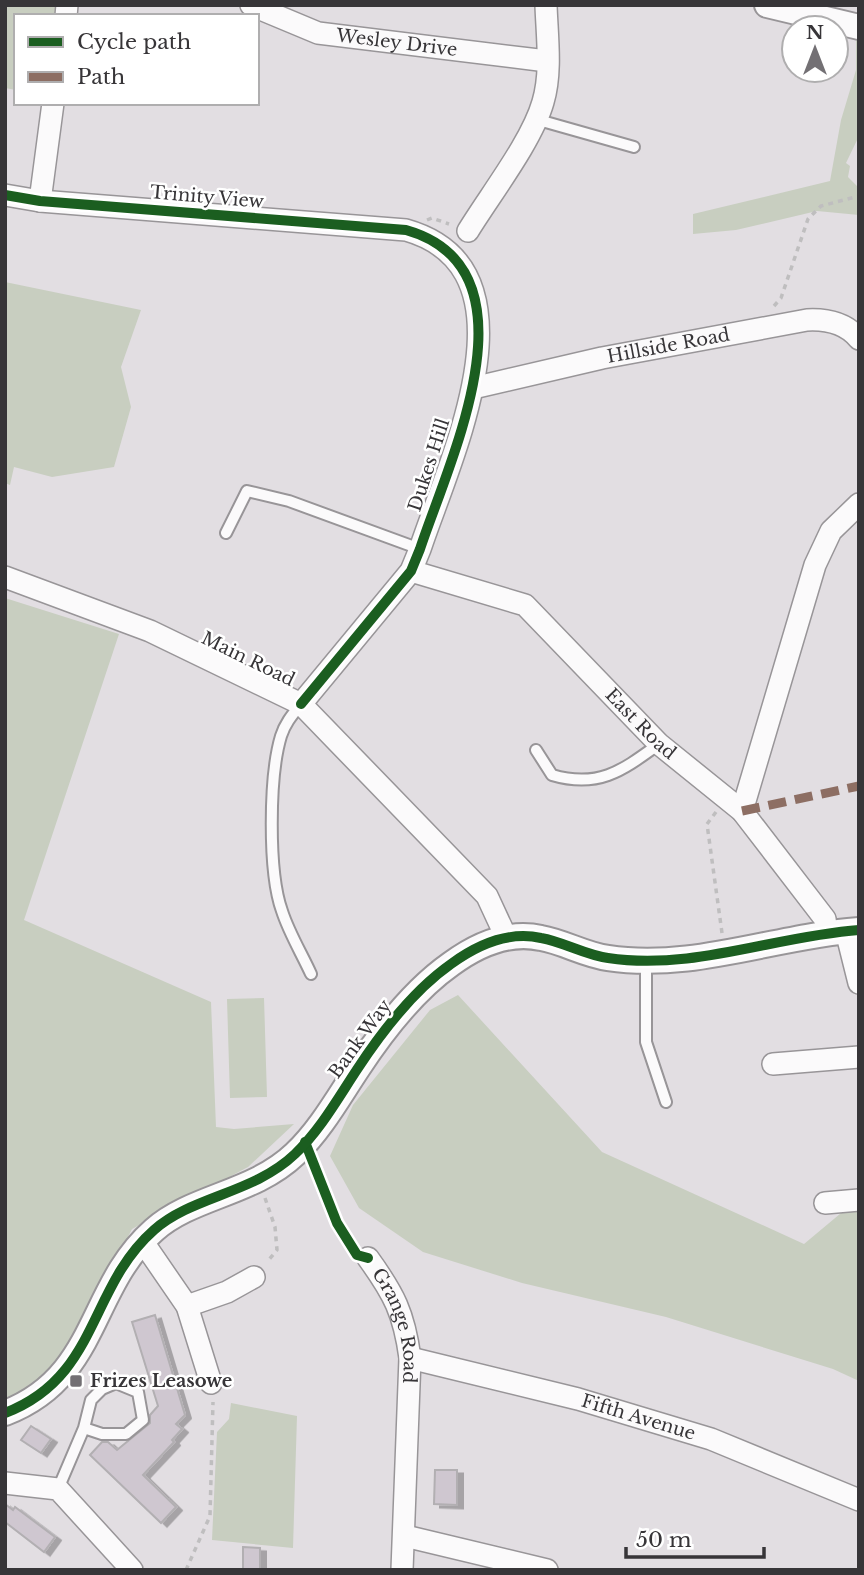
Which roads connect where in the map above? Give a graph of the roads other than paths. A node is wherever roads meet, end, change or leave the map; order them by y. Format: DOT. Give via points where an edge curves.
graph roads {
  1 [pos="251,5"];
  2 [pos="547,5"];
  3 [pos="767,5"];
  4 [pos="859,27"];
  5 [pos="547,61"];
  6 [pos="53,105"];
  7 [pos="535,119"];
  8 [pos="634,147"];
  9 [pos="5,195"];
  10 [pos="40,201"];
  11 [pos="406,230"];
  12 [pos="468,231"];
  13 [pos="859,339"];
  14 [pos="473,388"];
  15 [pos="859,504"];
  16 [pos="226,533"];
  17 [pos="420,549"];
  18 [pos="411,571"];
  19 [pos="5,577"];
  20 [pos="301,704"];
  21 [pos="659,744"];
  22 [pos="536,750"];
  23 [pos="734,805"];
  24 [pos="844,931"];
  25 [pos="506,937"];
  26 [pos="646,961"];
  27 [pos="312,974"];
  28 [pos="859,983"];
  29 [pos="859,1057"];
  30 [pos="773,1064"];
  31 [pos="666,1102"];
  32 [pos="859,1200"];
  33 [pos="825,1203"];
  34 [pos="143,1242"];
  35 [pos="368,1258"];
  36 [pos="254,1277"];
  37 [pos="187,1306"];
  38 [pos="410,1358"];
  39 [pos="211,1383"];
  40 [pos="5,1413"];
  41 [pos="84,1428"];
  42 [pos="5,1483"];
  43 [pos="58,1489"];
  44 [pos="859,1500"];
  45 [pos="405,1536"];
  46 [pos="131,1570"];
  47 [pos="402,1570"];
  48 [pos="547,1570"];
  1 -- 5 [label="street, Wesley Drive" via="318,33"];
  2 -- 5 [label="street"];
  3 -- 4 [label="street"];
  5 -- 7 [label="street" via="543,101"];
  6 -- 10 [label="street"];
  7 -- 8 [label="lane"];
  7 -- 12 [label="street"];
  9 -- 10 [label="street, Trinity View"];
  10 -- 11 [label="street, Trinity View"];
  11 -- 14 [label="street, Dukes Hill" via="429,237 447,250 477,301 480,326"];
  13 -- 14 [label="street, Hillside Road" via="844,326 824,320 756,327"];
  14 -- 17 [label="street, Dukes Hill"];
  15 -- 23 [label="street" via="831,531 819,555"];
  16 -- 17 [label="lane" via="247,491 289,501"];
  17 -- 18 [label="street, Dukes Hill"];
  18 -- 20 [label="street, Dukes Hill"];
  18 -- 21 [label="street, East Road" via="526,605"];
  19 -- 20 [label="street, Main Road" via="143,628"];
  20 -- 25 [label="street, Main Road" via="487,896"];
  20 -- 27 [label="lane" via="281,736 275,779 274,877 282,913"];
  21 -- 22 [label="lane" via="607,778 570,781 552,775"];
  21 -- 23 [label="street, East Road"];
  23 -- 24 [label="street, East Road" via="825,919"];
  24 -- 26 [label="street, Bank Way" via="699,958"];
  24 -- 28 [label="street, East Road"];
  25 -- 26 [label="street, Bank Way" via="541,938 607,958"];
  25 -- 34 [label="street, Bank Way" via="450,965 407,1005 327,1118 294,1155 256,1182 174,1216"];
  26 -- 31 [label="lane" via="646,1042"];
  29 -- 30 [label="street"];
  32 -- 33 [label="street"];
  34 -- 37 [label="street"];
  34 -- 40 [label="street, Bank Way" via="123,1262 70,1367 54,1385"];
  35 -- 38 [label="street, Grange Road" via="399,1304"];
  36 -- 37 [label="street"];
  37 -- 39 [label="street"];
  38 -- 44 [label="street, Fifth Avenue" via="578,1399 711,1439"];
  38 -- 45 [label="street, Grange Road" via="403,1465"];
  41 -- 41 [label="lane" via="90,1400 103,1389 116,1383 138,1392 142,1420 127,1434"];
  41 -- 43 [label="lane"];
  42 -- 43 [label="street"];
  43 -- 46 [label="street"];
  45 -- 47 [label="street, Grange Road"];
  45 -- 48 [label="street"];
}
